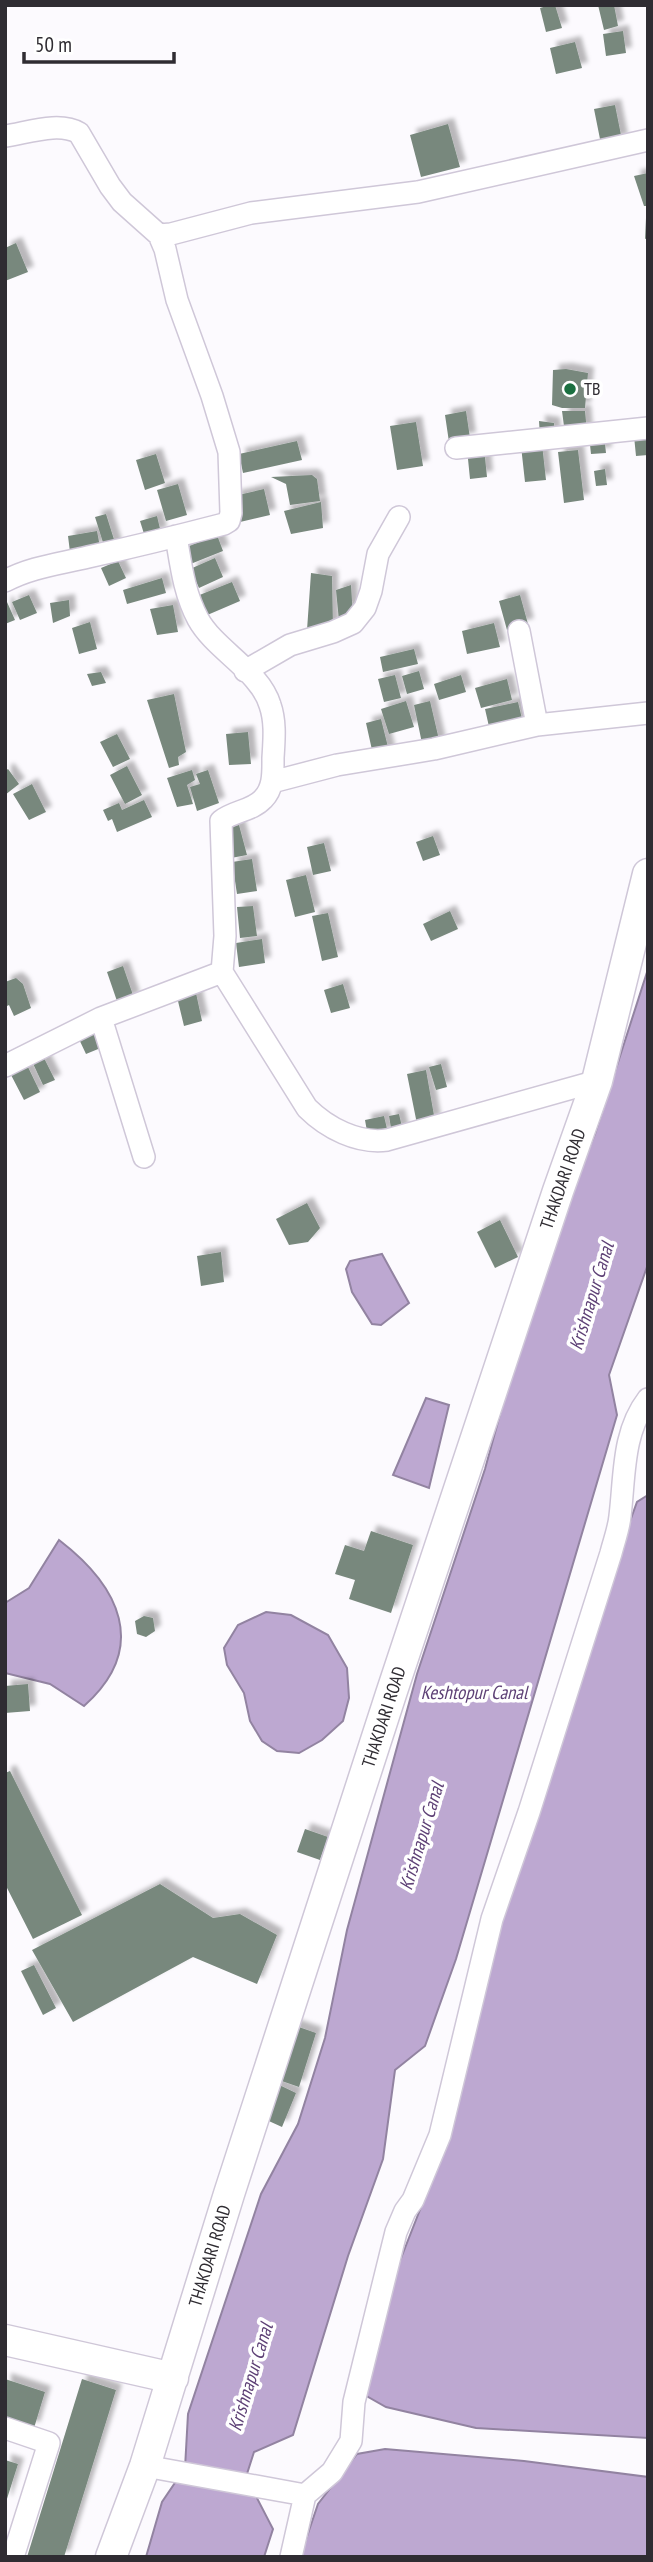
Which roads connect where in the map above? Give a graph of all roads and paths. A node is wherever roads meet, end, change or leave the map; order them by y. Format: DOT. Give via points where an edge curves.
graph roads {
  1 [pos="5,136"];
  2 [pos="648,140"];
  3 [pos="159,235"];
  4 [pos="648,428"];
  5 [pos="456,448"];
  6 [pos="399,517"];
  7 [pos="176,536"];
  8 [pos="5,581"];
  9 [pos="519,631"];
  10 [pos="245,671"];
  11 [pos="648,713"];
  12 [pos="537,725"];
  13 [pos="272,782"];
  14 [pos="648,874"];
  15 [pos="222,972"];
  16 [pos="101,1018"];
  17 [pos="5,1066"];
  18 [pos="597,1081"];
  19 [pos="144,1157"];
  20 [pos="648,1399"];
  21 [pos="5,2340"];
  22 [pos="173,2378"];
  23 [pos="5,2428"];
  24 [pos="160,2469"];
  25 [pos="304,2495"];
  26 [pos="13,2557"];
  27 [pos="111,2557"];
  28 [pos="291,2557"];
  1 -- 3 [label="street" via="61,128 79,133 122,202"];
  2 -- 3 [label="street" via="418,192 251,213"];
  3 -- 7 [label="street" via="229,452 229,521"];
  4 -- 5 [label="street"];
  6 -- 10 [label="street" via="378,554 365,608 353,623 289,645"];
  7 -- 8 [label="street" via="48,565"];
  7 -- 10 [label="street" via="187,596 197,617 205,632"];
  9 -- 12 [label="street"];
  10 -- 13 [label="street" via="270,704"];
  11 -- 12 [label="street"];
  12 -- 13 [label="street"];
  13 -- 15 [label="street" via="264,799 220,821 226,936"];
  14 -- 18 [label="street, THAKDARI ROAD"];
  15 -- 16 [label="street"];
  15 -- 18 [label="street" via="307,1108 319,1120 360,1140 387,1140"];
  16 -- 17 [label="street"];
  16 -- 19 [label="street"];
  18 -- 22 [label="street, THAKDARI ROAD" via="382,1720"];
  20 -- 25 [label="street" via="626,1449 620,1518 611,1553 492,1919 440,2135 396,2232 354,2402 351,2441 332,2472"];
  21 -- 22 [label="street"];
  22 -- 24 [label="street, THAKDARI ROAD"];
  23 -- 26 [label="street" via="49,2443"];
  24 -- 25 [label="street"];
  24 -- 27 [label="street, THAKDARI ROAD"];
  25 -- 28 [label="street"];
}
